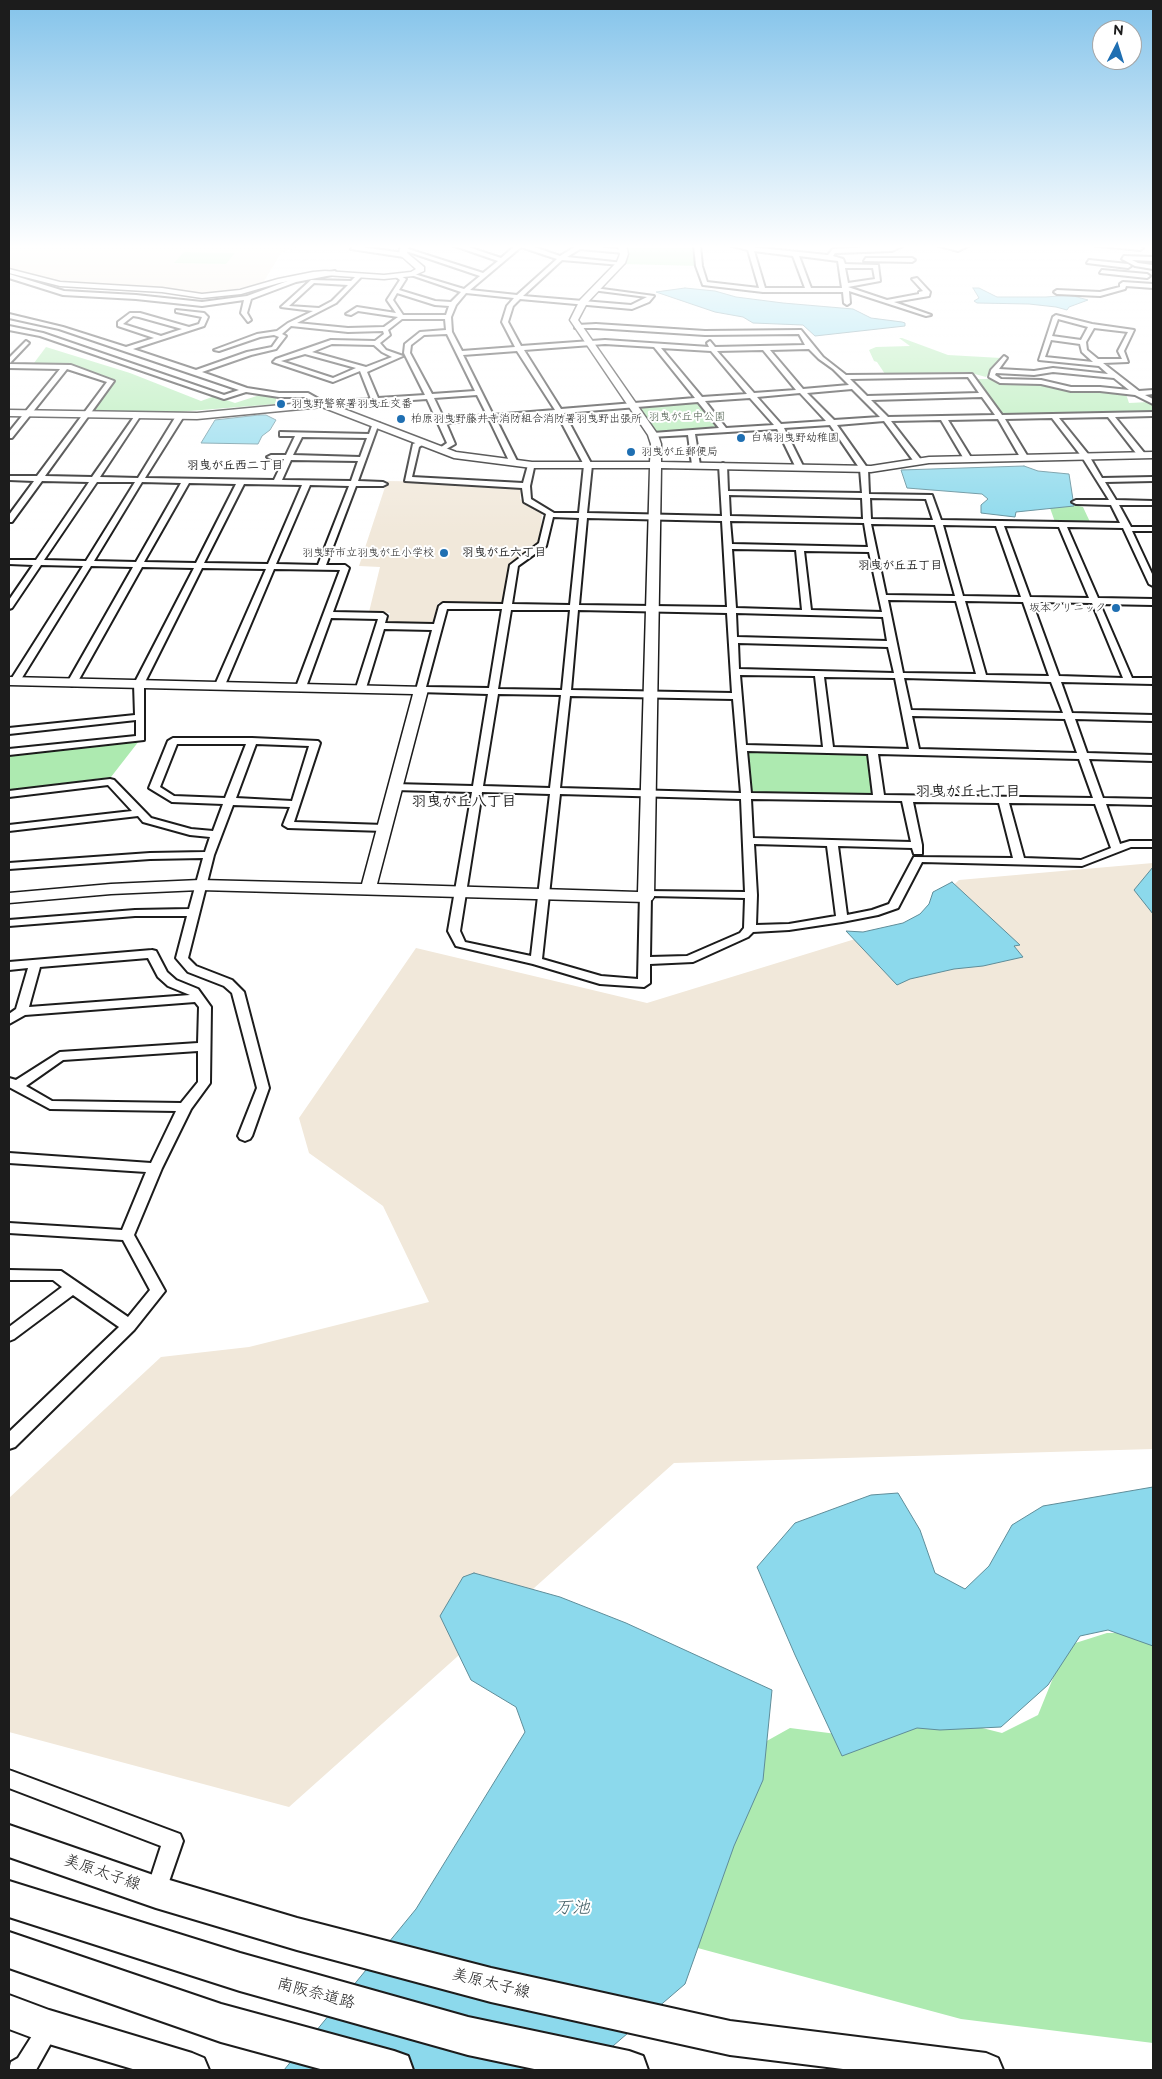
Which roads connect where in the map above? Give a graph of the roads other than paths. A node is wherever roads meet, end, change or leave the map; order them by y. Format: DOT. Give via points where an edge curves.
graph roads {
  1 [pos="27,342"];
  2 [pos="65,342"];
  3 [pos="105,342"];
  4 [pos="148,342"];
  5 [pos="239,342"];
  6 [pos="278,342"];
  7 [pos="331,342"];
  8 [pos="331,342"];
  9 [pos="378,342"];
  10 [pos="411,342"];
  11 [pos="454,342"];
  12 [pos="516,342"];
  13 [pos="709,342"];
  14 [pos="806,342"];
  15 [pos="1047,342"];
  16 [pos="1084,342"];
  17 [pos="1126,342"];
  18 [pos="589,343"];
  19 [pos="376,344"];
  20 [pos="656,345"];
  21 [pos="811,347"];
  22 [pos="519,348"];
  23 [pos="765,348"];
  24 [pos="127,349"];
  25 [pos="712,349"];
  26 [pos="217,350"];
  27 [pos="305,352"];
  28 [pos="407,353"];
  29 [pos="460,353"];
  30 [pos="152,357"];
  31 [pos="397,357"];
  32 [pos="1004,358"];
  33 [pos="1097,362"];
  34 [pos="9,364"];
  35 [pos="132,364"];
  36 [pos="65,367"];
  37 [pos="365,369"];
  38 [pos="994,371"];
  39 [pos="196,372"];
  40 [pos="1113,376"];
  41 [pos="844,377"];
  42 [pos="853,387"];
  43 [pos="246,390"];
  44 [pos="801,391"];
  45 [pos="1153,392"];
  46 [pos="480,393"];
  47 [pos="1137,393"];
  48 [pos="984,395"];
  49 [pos="429,396"];
  50 [pos="753,396"];
  51 [pos="864,398"];
  52 [pos="375,399"];
  53 [pos="699,400"];
  54 [pos="1153,402"];
  55 [pos="323,404"];
  56 [pos="633,405"];
  57 [pos="559,411"];
  58 [pos="9,413"];
  59 [pos="27,413"];
  60 [pos="87,414"];
  61 [pos="1153,414"];
  62 [pos="138,415"];
  63 [pos="1110,415"];
  64 [pos="180,416"];
  65 [pos="1054,416"];
  66 [pos="493,417"];
  67 [pos="1000,417"];
  68 [pos="943,418"];
  69 [pos="886,419"];
  70 [pos="442,421"];
  71 [pos="832,423"];
  72 [pos="376,425"];
  73 [pos="780,427"];
  74 [pos="724,430"];
  75 [pos="691,433"];
  76 [pos="283,434"];
  77 [pos="300,434"];
  78 [pos="654,435"];
  79 [pos="9,436"];
  80 [pos="372,436"];
  81 [pos="421,443"];
  82 [pos="441,450"];
  83 [pos="1148,455"];
  84 [pos="1085,456"];
  85 [pos="271,457"];
  86 [pos="289,458"];
  87 [pos="968,458"];
  88 [pos="1024,458"];
  89 [pos="362,459"];
  90 [pos="918,461"];
  91 [pos="514,463"];
  92 [pos="656,464"];
  93 [pos="532,465"];
  94 [pos="588,465"];
  95 [pos="696,465"];
  96 [pos="723,465"];
  97 [pos="800,468"];
  98 [pos="864,469"];
  99 [pos="9,478"];
  100 [pos="41,478"];
  101 [pos="94,479"];
  102 [pos="1153,479"];
  103 [pos="140,480"];
  104 [pos="1100,480"];
  105 [pos="186,481"];
  106 [pos="241,482"];
  107 [pos="277,482"];
  108 [pos="307,483"];
  109 [pos="352,484"];
  110 [pos="383,484"];
  111 [pos="526,486"];
  112 [pos="726,492"];
  113 [pos="864,496"];
  114 [pos="1076,502"];
  115 [pos="1153,503"];
  116 [pos="1115,504"];
  117 [pos="549,515"];
  118 [pos="583,516"];
  119 [pos="656,517"];
  120 [pos="726,518"];
  121 [pos="9,520"];
  122 [pos="867,522"];
  123 [pos="938,522"];
  124 [pos="998,523"];
  125 [pos="1062,524"];
  126 [pos="1128,528"];
  127 [pos="1153,529"];
  128 [pos="728,546"];
  129 [pos="800,548"];
  130 [pos="873,550"];
  131 [pos="1142,560"];
  132 [pos="1153,560"];
  133 [pos="9,562"];
  134 [pos="38,563"];
  135 [pos="89,564"];
  136 [pos="138,564"];
  137 [pos="200,565"];
  138 [pos="271,567"];
  139 [pos="321,568"];
  140 [pos="1153,584"];
  141 [pos="882,597"];
  142 [pos="960,598"];
  143 [pos="1027,600"];
  144 [pos="1095,601"];
  145 [pos="1153,602"];
  146 [pos="9,606"];
  147 [pos="508,607"];
  148 [pos="574,608"];
  149 [pos="652,609"];
  150 [pos="732,610"];
  151 [pos="807,613"];
  152 [pos="328,615"];
  153 [pos="887,615"];
  154 [pos="380,626"];
  155 [pos="438,627"];
  156 [pos="734,640"];
  157 [pos="893,644"];
  158 [pos="734,672"];
  159 [pos="818,674"];
  160 [pos="899,676"];
  161 [pos="982,678"];
  162 [pos="1055,679"];
  163 [pos="12,681"];
  164 [pos="1129,681"];
  165 [pos="1153,681"];
  166 [pos="72,683"];
  167 [pos="139,684"];
  168 [pos="220,685"];
  169 [pos="301,687"];
  170 [pos="361,688"];
  171 [pos="422,690"];
  172 [pos="493,692"];
  173 [pos="566,693"];
  174 [pos="651,695"];
  175 [pos="737,696"];
  176 [pos="907,713"];
  177 [pos="1069,716"];
  178 [pos="140,717"];
  179 [pos="1153,718"];
  180 [pos="9,731"];
  181 [pos="252,741"];
  182 [pos="742,748"];
  183 [pos="828,750"];
  184 [pos="9,752"];
  185 [pos="873,752"];
  186 [pos="915,753"];
  187 [pos="1084,756"];
  188 [pos="1153,758"];
  189 [pos="394,787"];
  190 [pos="478,789"];
  191 [pos="555,791"];
  192 [pos="9,794"];
  193 [pos="649,794"];
  194 [pos="746,796"];
  195 [pos="879,798"];
  196 [pos="907,798"];
  197 [pos="1003,800"];
  198 [pos="1099,802"];
  199 [pos="1153,802"];
  200 [pos="230,803"];
  201 [pos="296,804"];
  202 [pos="139,813"];
  203 [pos="9,828"];
  204 [pos="384,828"];
  205 [pos="217,835"];
  206 [pos="748,841"];
  207 [pos="832,843"];
  208 [pos="1153,844"];
  209 [pos="917,845"];
  210 [pos="1116,848"];
  211 [pos="209,856"];
  212 [pos="918,859"];
  213 [pos="1020,862"];
  214 [pos="9,866"];
  215 [pos="200,886"];
  216 [pos="368,889"];
  217 [pos="460,891"];
  218 [pos="544,893"];
  219 [pos="646,895"];
  220 [pos="751,895"];
  221 [pos="9,898"];
  222 [pos="193,912"];
  223 [pos="842,919"];
  224 [pos="9,923"];
  225 [pos="750,929"];
  226 [pos="536,960"];
  227 [pos="646,961"];
  228 [pos="34,964"];
  229 [pos="9,966"];
  230 [pos="198,998"];
  231 [pos="22,1011"];
  232 [pos="9,1020"];
  233 [pos="204,1047"];
  234 [pos="13,1084"];
  235 [pos="185,1107"];
  236 [pos="245,1136"];
  237 [pos="9,1158"];
  238 [pos="155,1168"];
  239 [pos="9,1228"];
  240 [pos="127,1235"];
  241 [pos="9,1275"];
  242 [pos="74,1286"];
  243 [pos="129,1326"];
  244 [pos="9,1335"];
  245 [pos="9,1442"];
  246 [pos="9,1779"];
  247 [pos="9,1841"];
  248 [pos="156,1892"];
  249 [pos="9,1899"];
  250 [pos="9,1950"];
  251 [pos="9,2012"];
  252 [pos="48,2027"];
  253 [pos="19,2070"];
  254 [pos="192,2070"];
  255 [pos="394,2070"];
  256 [pos="629,2070"];
  257 [pos="986,2070"];
  1 -- 34 [label="street"];
  2 -- 35 [label="street"];
  3 -- 24 [label="street"];
  4 -- 24 [label="street"];
  5 -- 26 [label="street"];
  6 -- 39 [label="street" via="274,348 249,353"];
  7 -- 19 [label="street"];
  8 -- 27 [label="street"];
  9 -- 19 [label="street"];
  10 -- 28 [label="street"];
  11 -- 29 [label="street"];
  12 -- 22 [label="street"];
  13 -- 25 [label="street"];
  14 -- 21 [label="street"];
  15 -- 33 [label="street" via="1041,359"];
  16 -- 33 [label="street" via="1084,351"];
  17 -- 33 [label="street" via="1122,351 1126,362"];
  18 -- 20 [label="street"];
  18 -- 22 [label="street"];
  18 -- 56 [label="street"];
  19 -- 31 [label="street"];
  20 -- 25 [label="street"];
  20 -- 53 [label="street"];
  21 -- 23 [label="street"];
  21 -- 41 [label="street"];
  22 -- 29 [label="street"];
  22 -- 57 [label="street"];
  23 -- 25 [label="street"];
  23 -- 44 [label="street"];
  24 -- 30 [label="street"];
  25 -- 50 [label="street"];
  27 -- 37 [label="street"];
  27 -- 37 [label="street" via="276,362 333,380"];
  28 -- 31 [label="street"];
  28 -- 49 [label="street"];
  29 -- 46 [label="street"];
  30 -- 35 [label="street"];
  30 -- 39 [label="street"];
  31 -- 37 [label="street"];
  32 -- 38 [label="street"];
  33 -- 40 [label="street"];
  34 -- 36 [label="street"];
  35 -- 43 [label="street" via="224,398"];
  36 -- 59 [label="street"];
  36 -- 60 [label="street" via="111,381"];
  37 -- 52 [label="street"];
  38 -- 40 [label="street" via="1034,373 1054,370"];
  38 -- 47 [label="street" via="991,376 1000,381 1041,382 1071,389"];
  39 -- 43 [label="street"];
  40 -- 47 [label="street"];
  41 -- 42 [label="street"];
  41 -- 48 [label="street" via="970,375"];
  42 -- 44 [label="street"];
  42 -- 51 [label="street"];
  43 -- 55 [label="street" via="308,395"];
  44 -- 50 [label="street"];
  44 -- 71 [label="street"];
  45 -- 47 [label="street"];
  46 -- 49 [label="street"];
  46 -- 66 [label="street"];
  47 -- 54 [label="street"];
  48 -- 51 [label="street"];
  48 -- 67 [label="street"];
  49 -- 52 [label="street"];
  49 -- 70 [label="street"];
  50 -- 53 [label="street"];
  50 -- 73 [label="street"];
  51 -- 69 [label="street"];
  52 -- 55 [label="street"];
  53 -- 56 [label="street"];
  53 -- 74 [label="street"];
  55 -- 64 [label="street"];
  55 -- 72 [label="street"];
  56 -- 57 [label="street"];
  56 -- 78 [label="street"];
  57 -- 66 [label="street"];
  57 -- 94 [label="street"];
  58 -- 59 [label="street"];
  59 -- 60 [label="street"];
  59 -- 79 [label="street"];
  60 -- 62 [label="street"];
  60 -- 100 [label="street"];
  61 -- 63 [label="street"];
  62 -- 64 [label="street"];
  62 -- 101 [label="street"];
  63 -- 65 [label="street"];
  63 -- 83 [label="street"];
  64 -- 103 [label="street"];
  65 -- 67 [label="street"];
  65 -- 84 [label="street"];
  66 -- 70 [label="street"];
  66 -- 91 [label="street"];
  67 -- 68 [label="street"];
  67 -- 88 [label="street"];
  68 -- 69 [label="street"];
  68 -- 87 [label="street"];
  69 -- 71 [label="street"];
  69 -- 90 [label="street"];
  70 -- 82 [label="street" via="451,444"];
  71 -- 73 [label="street"];
  71 -- 98 [label="street"];
  72 -- 80 [label="street"];
  72 -- 81 [label="street"];
  73 -- 74 [label="street"];
  73 -- 97 [label="street"];
  74 -- 75 [label="street"];
  75 -- 78 [label="street"];
  75 -- 95 [label="street"];
  76 -- 77 [label="street"];
  77 -- 80 [label="street"];
  77 -- 86 [label="street"];
  78 -- 92 [label="street"];
  80 -- 89 [label="street"];
  81 -- 82 [label="street"];
  81 -- 111 [label="street" via="416,446 408,479"];
  82 -- 91 [label="street" via="461,457"];
  83 -- 84 [label="street"];
  84 -- 88 [label="street"];
  84 -- 104 [label="street"];
  85 -- 86 [label="street"];
  86 -- 89 [label="street"];
  86 -- 107 [label="street"];
  87 -- 88 [label="street"];
  87 -- 90 [label="street"];
  89 -- 109 [label="street"];
  90 -- 98 [label="street"];
  91 -- 93 [label="street"];
  92 -- 94 [label="street"];
  92 -- 95 [label="street"];
  92 -- 119 [label="street"];
  93 -- 94 [label="street"];
  93 -- 111 [label="street"];
  94 -- 118 [label="street"];
  95 -- 96 [label="street"];
  96 -- 97 [label="street"];
  96 -- 112 [label="street"];
  97 -- 98 [label="street"];
  98 -- 113 [label="street"];
  99 -- 100 [label="street"];
  100 -- 101 [label="street"];
  100 -- 121 [label="street"];
  101 -- 103 [label="street"];
  101 -- 134 [label="street"];
  102 -- 104 [label="street"];
  103 -- 105 [label="street"];
  103 -- 135 [label="street"];
  104 -- 116 [label="street"];
  105 -- 106 [label="street"];
  105 -- 136 [label="street"];
  106 -- 107 [label="street"];
  106 -- 137 [label="street"];
  107 -- 108 [label="street"];
  108 -- 109 [label="street"];
  108 -- 138 [label="street"];
  109 -- 110 [label="street"];
  109 -- 139 [label="street"];
  111 -- 117 [label="street" via="527,500"];
  112 -- 113 [label="street"];
  112 -- 120 [label="street"];
  113 -- 122 [label="street"];
  113 -- 123 [label="street" via="928,497"];
  114 -- 116 [label="street"];
  115 -- 116 [label="street"];
  116 -- 126 [label="street"];
  117 -- 118 [label="street"];
  117 -- 147 [label="street" via="543,544 514,565"];
  118 -- 119 [label="street"];
  118 -- 148 [label="street"];
  119 -- 120 [label="street"];
  119 -- 149 [label="street"];
  120 -- 122 [label="street"];
  120 -- 128 [label="street"];
  122 -- 123 [label="street"];
  122 -- 130 [label="street"];
  123 -- 124 [label="street"];
  123 -- 142 [label="street"];
  124 -- 125 [label="street"];
  124 -- 143 [label="street"];
  125 -- 126 [label="street"];
  125 -- 144 [label="street"];
  126 -- 127 [label="street"];
  126 -- 131 [label="street"];
  128 -- 129 [label="street"];
  128 -- 150 [label="street"];
  129 -- 130 [label="street"];
  129 -- 151 [label="street"];
  130 -- 141 [label="street"];
  131 -- 132 [label="street"];
  131 -- 140 [label="street"];
  133 -- 134 [label="street"];
  134 -- 135 [label="street"];
  134 -- 146 [label="street"];
  135 -- 136 [label="street"];
  135 -- 163 [label="street"];
  136 -- 137 [label="street"];
  136 -- 166 [label="street"];
  137 -- 138 [label="street"];
  137 -- 167 [label="street"];
  138 -- 139 [label="street"];
  138 -- 168 [label="street"];
  139 -- 152 [label="street" via="344,568"];
  141 -- 142 [label="street"];
  141 -- 153 [label="street"];
  142 -- 143 [label="street"];
  142 -- 161 [label="street"];
  143 -- 144 [label="street"];
  143 -- 162 [label="street"];
  144 -- 145 [label="street"];
  144 -- 164 [label="street"];
  147 -- 148 [label="street"];
  147 -- 155 [label="street" via="443,606"];
  147 -- 172 [label="street"];
  148 -- 149 [label="street"];
  148 -- 173 [label="street"];
  149 -- 150 [label="street"];
  149 -- 174 [label="street"];
  150 -- 151 [label="street"];
  150 -- 156 [label="street"];
  151 -- 153 [label="street"];
  152 -- 154 [label="street" via="383,616"];
  152 -- 169 [label="street"];
  153 -- 157 [label="street"];
  154 -- 155 [label="street"];
  154 -- 170 [label="street"];
  155 -- 171 [label="street"];
  156 -- 157 [label="street"];
  156 -- 158 [label="street"];
  157 -- 160 [label="street"];
  158 -- 159 [label="street"];
  158 -- 175 [label="street"];
  159 -- 160 [label="street"];
  159 -- 183 [label="street"];
  160 -- 161 [label="street"];
  160 -- 176 [label="street"];
  161 -- 162 [label="street"];
  162 -- 164 [label="street"];
  162 -- 177 [label="street"];
  163 -- 166 [label="street"];
  164 -- 165 [label="street"];
  166 -- 167 [label="street"];
  167 -- 168 [label="street"];
  167 -- 178 [label="street"];
  168 -- 169 [label="street"];
  169 -- 170 [label="street"];
  170 -- 171 [label="street"];
  171 -- 172 [label="street"];
  171 -- 189 [label="street"];
  172 -- 173 [label="street"];
  172 -- 190 [label="street"];
  173 -- 174 [label="street"];
  173 -- 191 [label="street"];
  174 -- 175 [label="street"];
  174 -- 193 [label="street"];
  175 -- 182 [label="street"];
  176 -- 177 [label="street"];
  176 -- 186 [label="street"];
  177 -- 179 [label="street"];
  177 -- 187 [label="street"];
  178 -- 180 [label="street"];
  178 -- 184 [label="street" via="141,738"];
  181 -- 200 [label="street"];
  181 -- 200 [label="street" via="173,740 154,788 172,799"];
  181 -- 201 [label="street" via="315,743"];
  182 -- 183 [label="street"];
  182 -- 194 [label="street"];
  183 -- 185 [label="street"];
  185 -- 186 [label="street"];
  185 -- 195 [label="street"];
  186 -- 187 [label="street"];
  187 -- 188 [label="street"];
  187 -- 198 [label="street"];
  189 -- 190 [label="street"];
  189 -- 204 [label="street"];
  190 -- 191 [label="street"];
  190 -- 217 [label="street"];
  191 -- 193 [label="street"];
  191 -- 218 [label="street"];
  192 -- 202 [label="street" via="110,782"];
  193 -- 194 [label="street"];
  193 -- 219 [label="street"];
  194 -- 195 [label="street"];
  194 -- 206 [label="street"];
  195 -- 196 [label="street"];
  196 -- 197 [label="street"];
  196 -- 209 [label="street"];
  197 -- 198 [label="street"];
  197 -- 213 [label="street"];
  198 -- 199 [label="street"];
  198 -- 210 [label="street"];
  200 -- 201 [label="street"];
  200 -- 205 [label="street"];
  201 -- 204 [label="street" via="288,825"];
  202 -- 203 [label="street"];
  202 -- 205 [label="street" via="147,820 190,832"];
  204 -- 216 [label="street"];
  205 -- 211 [label="street"];
  206 -- 207 [label="street"];
  206 -- 220 [label="street"];
  207 -- 209 [label="street"];
  207 -- 223 [label="street"];
  208 -- 210 [label="street"];
  209 -- 212 [label="street"];
  210 -- 213 [label="street" via="1082,863"];
  211 -- 214 [label="street" via="150,856"];
  211 -- 215 [label="street"];
  212 -- 213 [label="street"];
  212 -- 223 [label="street" via="894,906"];
  215 -- 216 [label="street"];
  215 -- 221 [label="street" via="111,889"];
  215 -- 222 [label="street"];
  216 -- 217 [label="street"];
  217 -- 218 [label="street"];
  217 -- 226 [label="street" via="454,931 460,944"];
  218 -- 219 [label="street"];
  218 -- 226 [label="street"];
  219 -- 220 [label="street"];
  219 -- 227 [label="street"];
  220 -- 225 [label="street"];
  222 -- 224 [label="street"];
  222 -- 236 [label="street" via="182,958 192,969 228,983 238,992 263,1088"];
  223 -- 225 [label="street"];
  225 -- 227 [label="street" via="744,935 689,960"];
  226 -- 227 [label="street" via="600,980 644,983"];
  228 -- 229 [label="street"];
  228 -- 230 [label="street" via="152,954 162,974 172,983 194,992"];
  228 -- 231 [label="street"];
  230 -- 231 [label="street"];
  230 -- 233 [label="street" via="206,1007"];
  231 -- 232 [label="street"];
  233 -- 234 [label="street" via="60,1056"];
  233 -- 235 [label="street" via="204,1083"];
  234 -- 235 [label="street" via="50,1105"];
  235 -- 238 [label="street"];
  237 -- 238 [label="street"];
  238 -- 240 [label="street"];
  239 -- 240 [label="street"];
  240 -- 243 [label="street" via="158,1291"];
  241 -- 242 [label="street" via="56,1275"];
  242 -- 243 [label="street"];
  242 -- 244 [label="street"];
  243 -- 245 [label="street"];
  246 -- 248 [label="street" via="172,1841"];
  247 -- 248 [label="main road, 美原太子線"];
  248 -- 257 [label="main road, 美原太子線" via="296,1934 491,1985 730,2038"];
  249 -- 256 [label="highway, 南阪奈道路" via="240,1972 468,2036"];
  250 -- 255 [label="highway" via="221,2023"];
  251 -- 252 [label="main road"];
  252 -- 253 [label="street" via="26,2066"];
  252 -- 254 [label="main road"];
}
